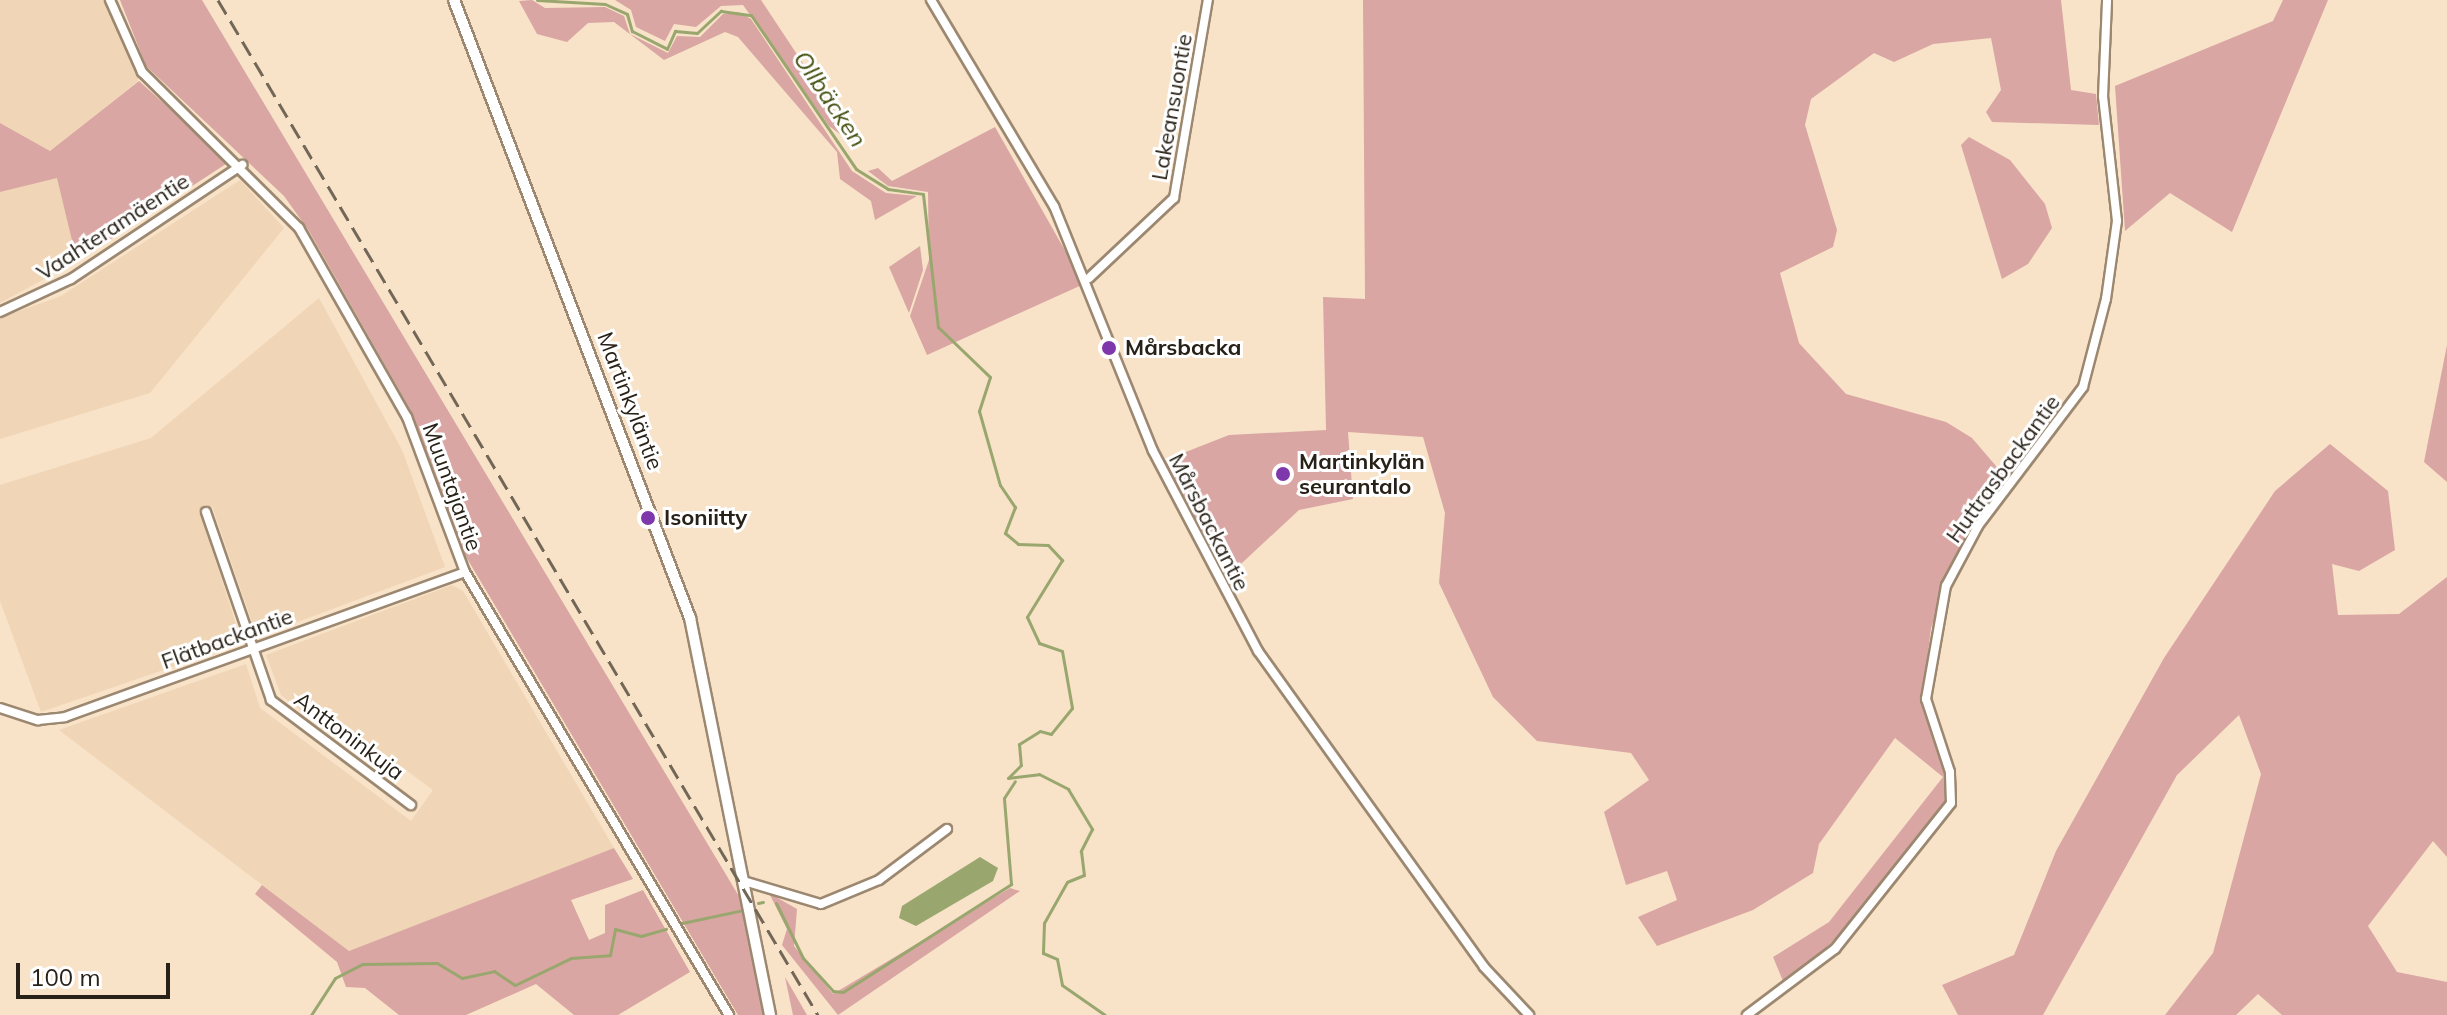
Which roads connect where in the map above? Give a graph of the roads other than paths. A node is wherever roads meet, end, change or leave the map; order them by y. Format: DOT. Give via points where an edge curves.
graph roads {
  1 [pos="110,0"];
  2 [pos="454,0"];
  3 [pos="931,0"];
  4 [pos="1208,0"];
  5 [pos="2107,0"];
  6 [pos="242,165"];
  7 [pos="1089,278"];
  8 [pos="0,312"];
  9 [pos="206,512"];
  10 [pos="465,572"];
  11 [pos="252,649"];
  12 [pos="0,708"];
  13 [pos="411,805"];
  14 [pos="947,829"];
  15 [pos="747,882"];
  16 [pos="729,1015"];
  17 [pos="770,1015"];
  18 [pos="1529,1015"];
  19 [pos="1747,1015"];
  1 -- 6 [label="street, Muuntajantie" via="142,72"];
  2 -- 15 [label="street, Martinkyläntie" via="685,604"];
  3 -- 7 [label="street, Mårsbackantie"];
  4 -- 7 [label="street, Lakeansuontie" via="1174,198"];
  5 -- 19 [label="street, Huttrasbackantie" via="2103,97 2117,221 2106,299 2083,387 1978,526 1946,586 1926,699 1950,772 1951,803 1835,949"];
  6 -- 8 [label="street, Vaahteramäentie" via="71,279"];
  6 -- 10 [label="street, Muuntajantie" via="299,228 391,386"];
  7 -- 18 [label="street, Mårsbackantie" via="1153,451 1258,651 1484,967"];
  9 -- 11 [label="street, Anttoninkuja"];
  10 -- 11 [label="street, Flätbackantie"];
  10 -- 16 [label="street, Muuntajantie"];
  11 -- 12 [label="street, Flätbackantie" via="65,717 38,720"];
  11 -- 13 [label="street, Anttoninkuja" via="271,700"];
  14 -- 15 [label="street" via="879,880 821,904"];
  15 -- 17 [label="street, Martinkyläntie"];
}
